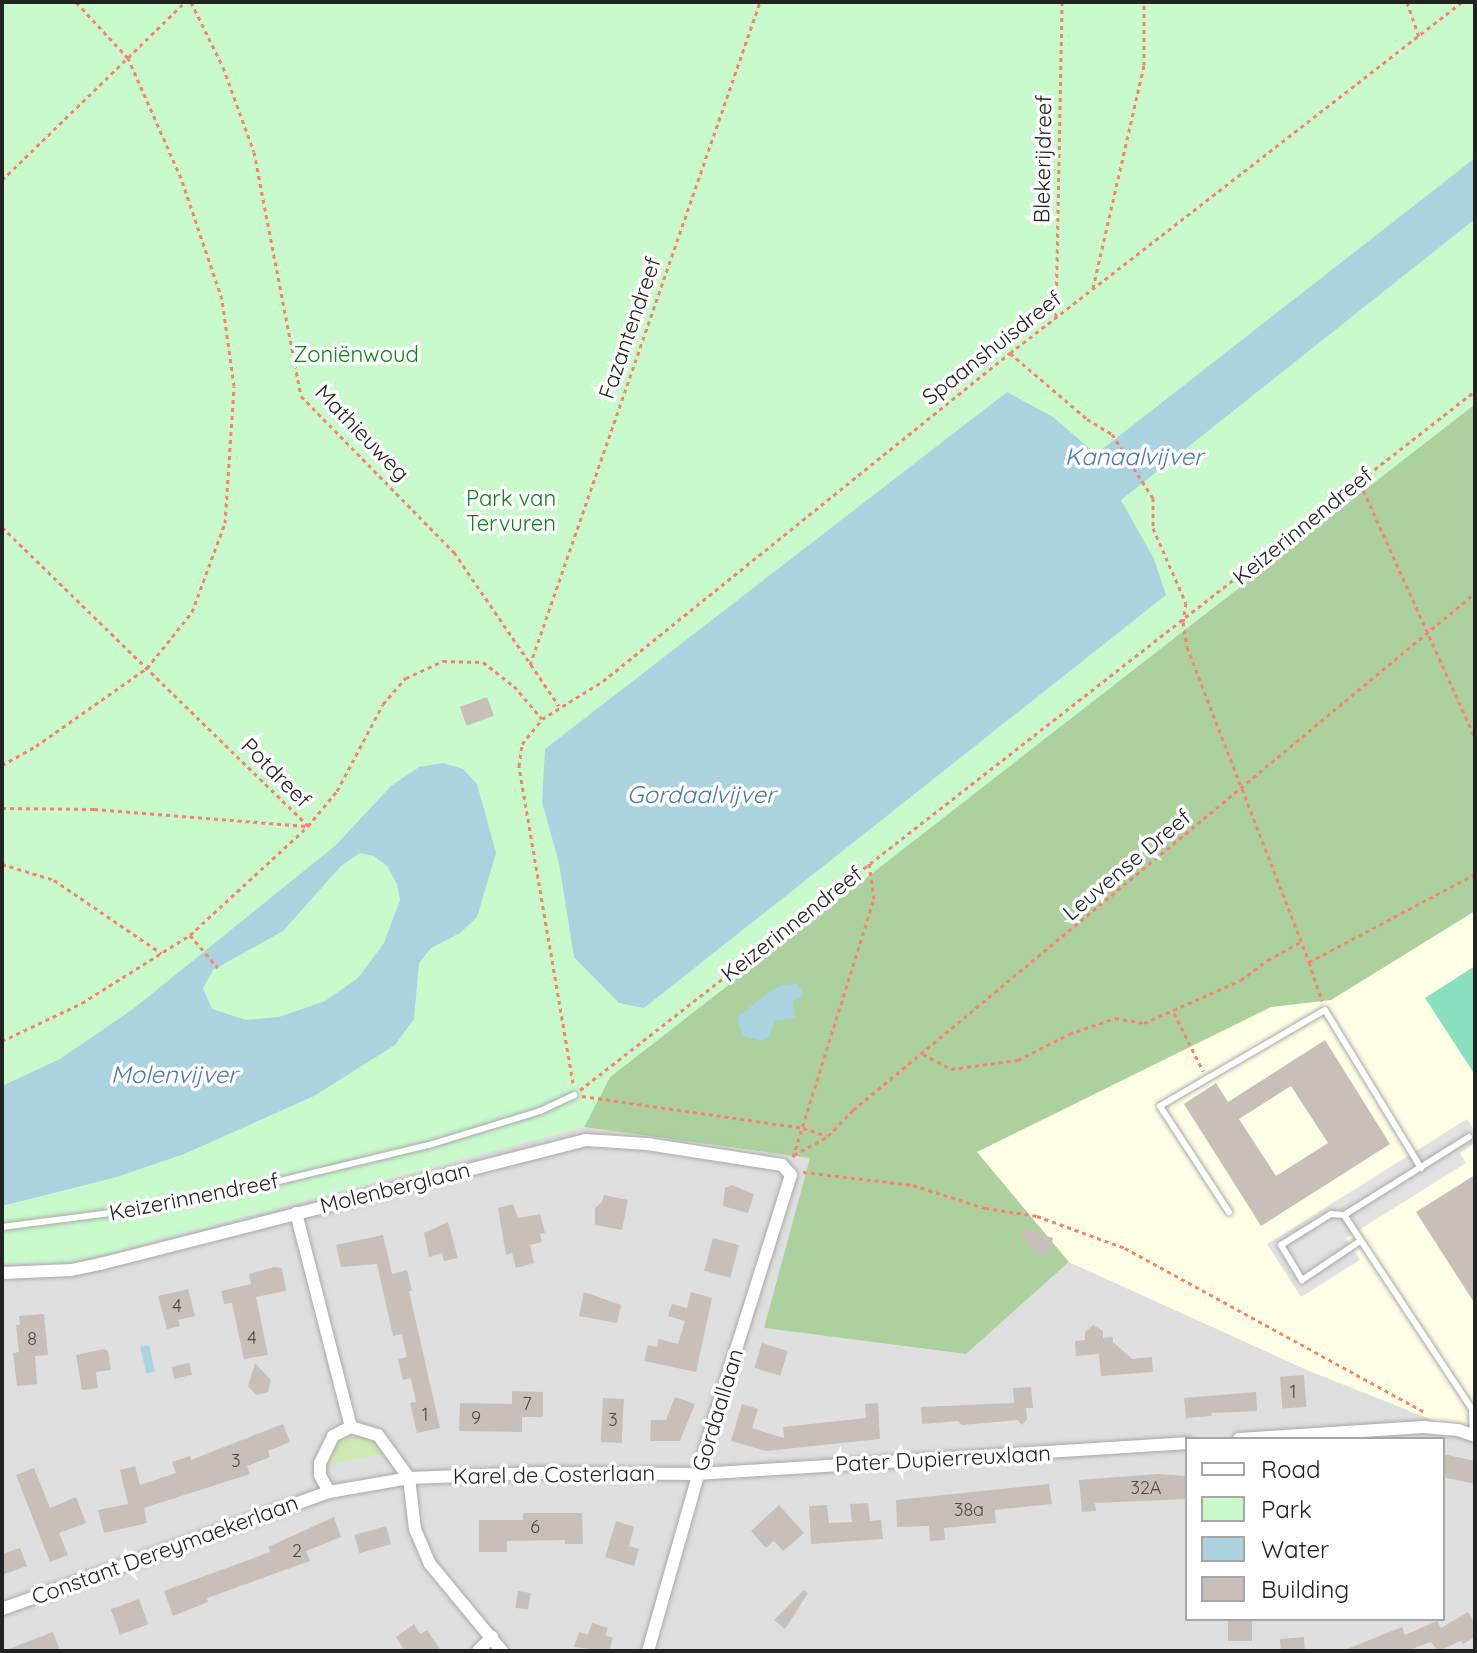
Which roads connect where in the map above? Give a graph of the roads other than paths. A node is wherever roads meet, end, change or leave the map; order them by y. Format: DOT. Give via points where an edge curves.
graph roads {
  1 [pos="574,1095"];
  2 [pos="1469,1137"];
  3 [pos="1421,1168"];
  4 [pos="789,1170"];
  5 [pos="1229,1212"];
  6 [pos="296,1213"];
  7 [pos="1344,1215"];
  8 [pos="2,1227"];
  9 [pos="1360,1241"];
  10 [pos="2,1273"];
  11 [pos="351,1427"];
  12 [pos="1474,1436"];
  13 [pos="1270,1437"];
  14 [pos="1185,1443"];
  15 [pos="698,1474"];
  16 [pos="409,1478"];
  17 [pos="329,1492"];
  18 [pos="2,1609"];
  19 [pos="492,1637"];
  20 [pos="478,1651"];
  21 [pos="502,1651"];
  22 [pos="648,1651"];
  1 -- 8 [label="lane, Keizerinnendreef" via="540,1111 429,1145 259,1186 157,1207"];
  2 -- 3 [label="lane"];
  3 -- 5 [label="lane" via="1325,1010 1160,1106"];
  3 -- 7 [label="lane"];
  4 -- 6 [label="street, Molenberglaan" via="647,1144 586,1140"];
  4 -- 15 [label="street, Gordaallaan"];
  6 -- 10 [label="street, Molenberglaan" via="86,1267"];
  6 -- 11 [label="street"];
  7 -- 9 [label="lane"];
  7 -- 9 [label="lane" via="1331,1214 1281,1245 1302,1280"];
  9 -- 12 [label="lane" via="1472,1409"];
  11 -- 16 [label="street" via="378,1435"];
  11 -- 17 [label="street" via="325,1446 320,1475"];
  12 -- 13 [label="street" via="1424,1427"];
  14 -- 15 [label="street, Pater Dupierreuxlaan"];
  15 -- 16 [label="street, Karel de Costerlaan"];
  15 -- 22 [label="street, Gordaallaan"];
  16 -- 17 [label="street, Karel de Costerlaan"];
  16 -- 19 [label="street" via="415,1529 430,1564"];
  17 -- 18 [label="street, Constant Dereymaekerlaan"];
  19 -- 20 [label="street"];
  19 -- 21 [label="street"];
}
